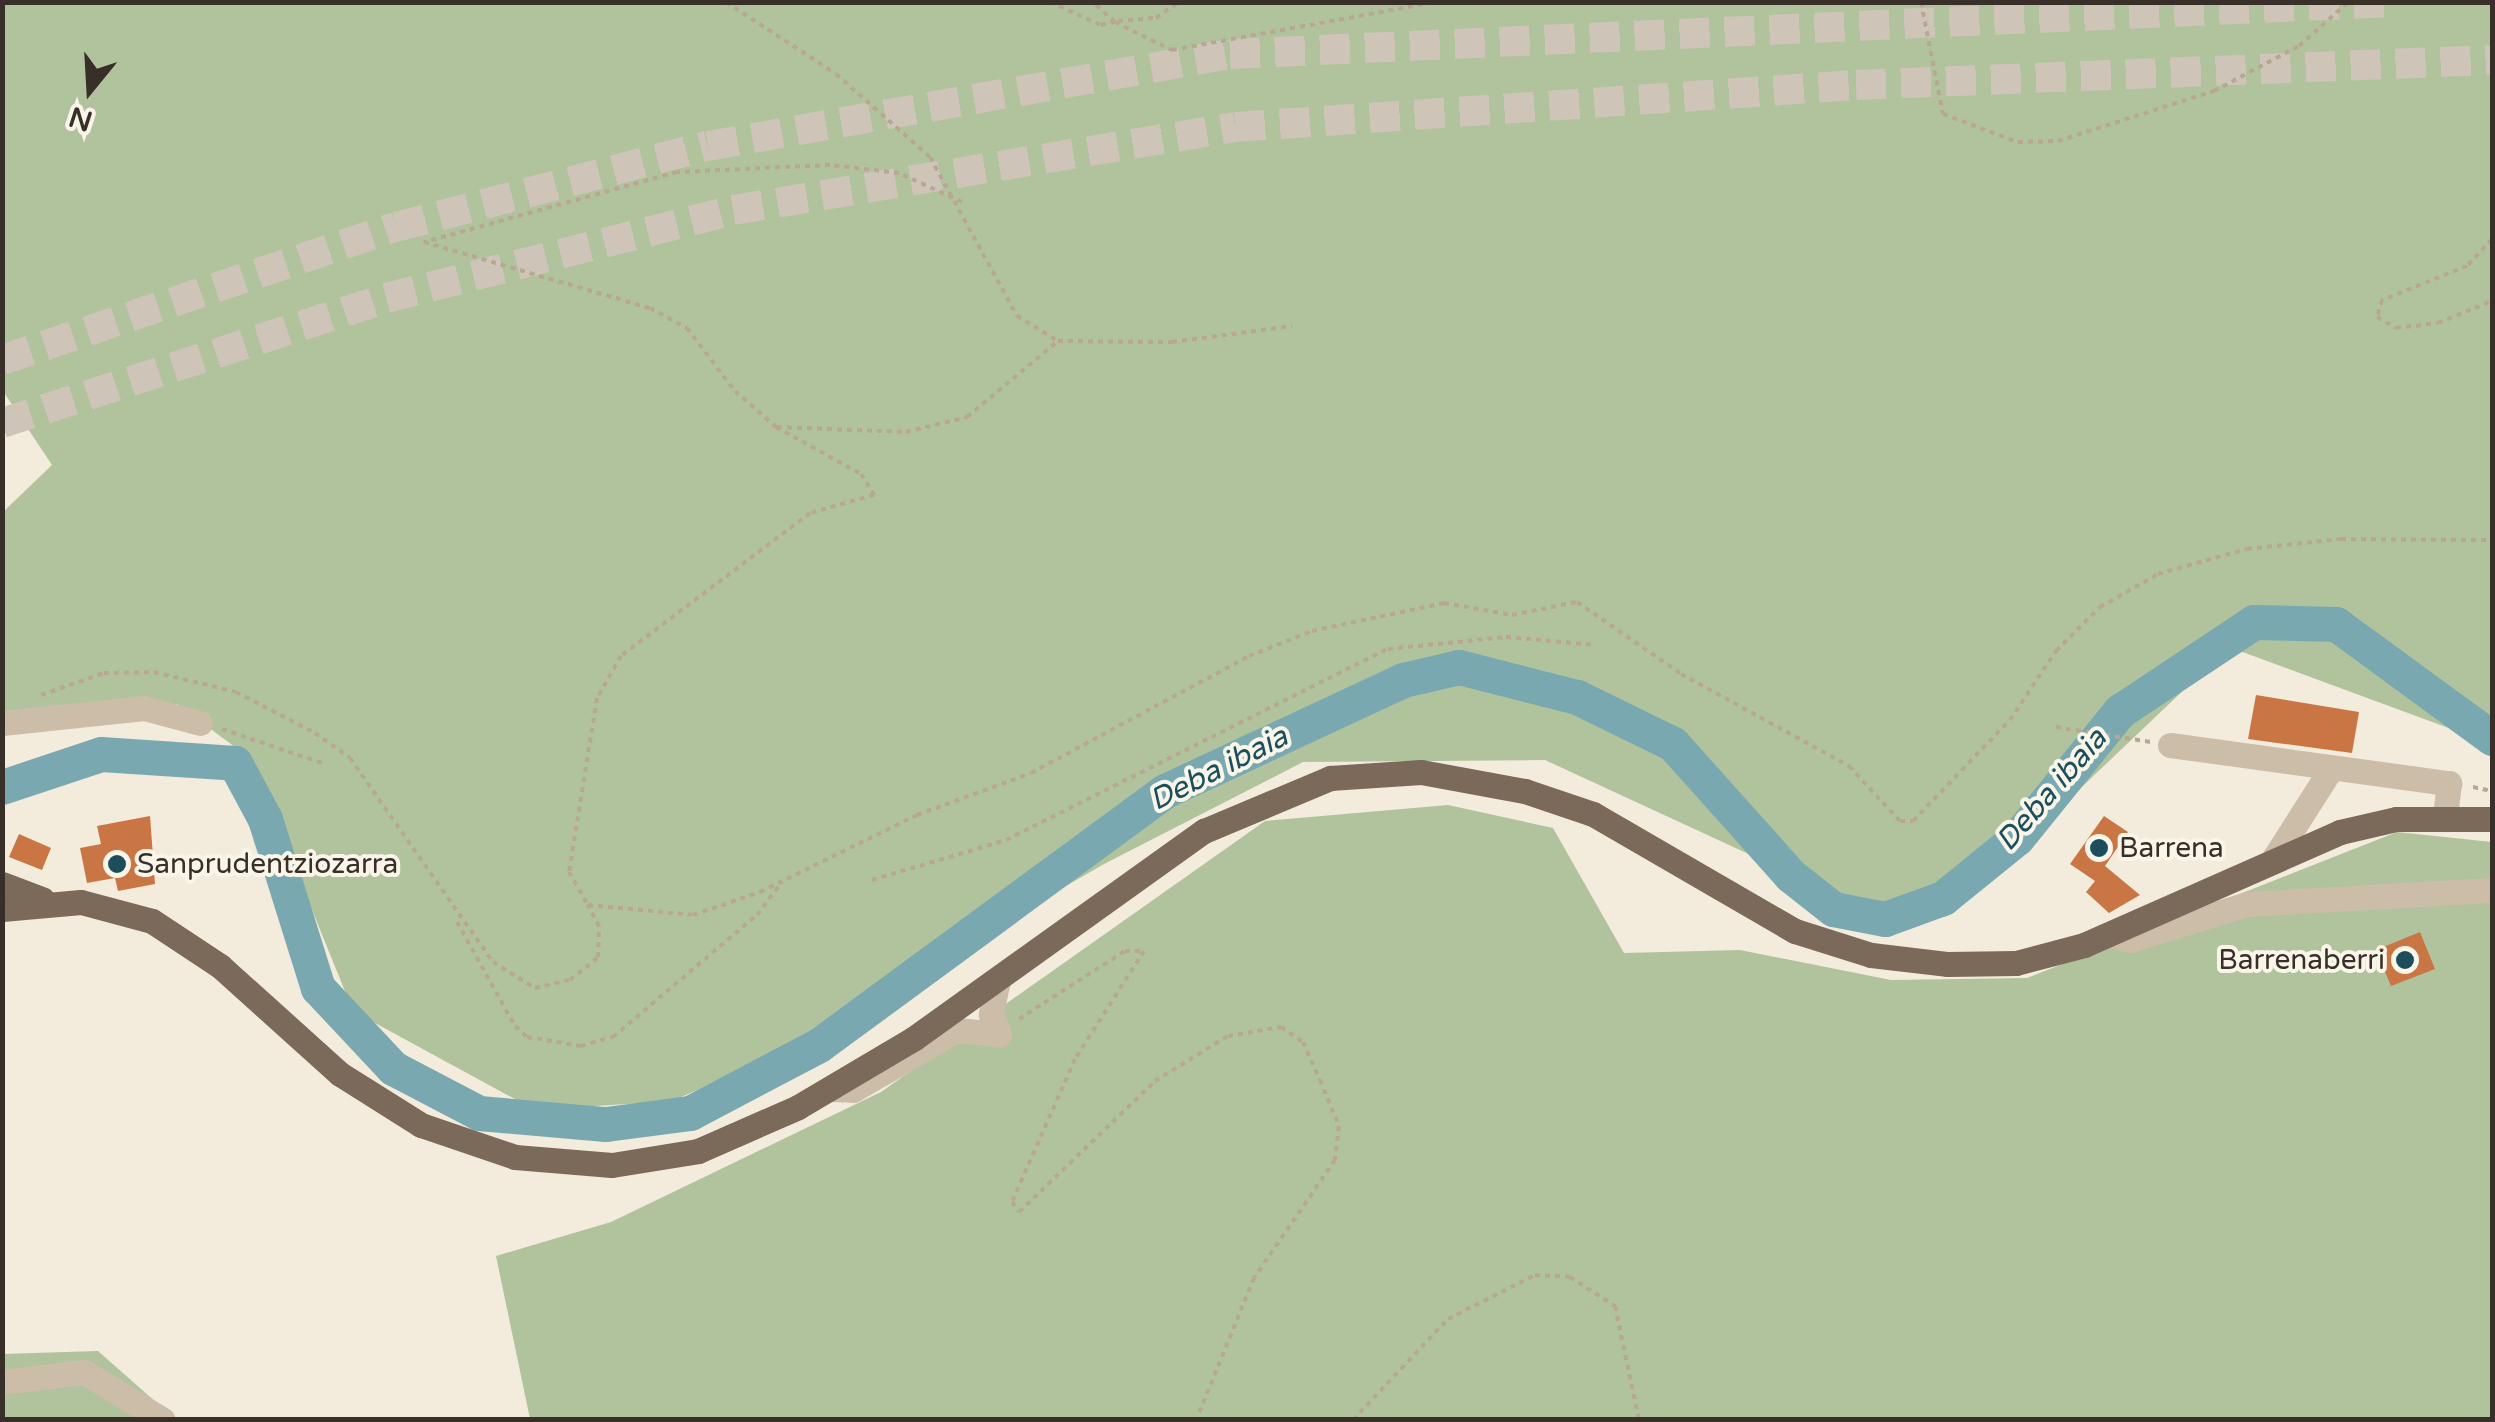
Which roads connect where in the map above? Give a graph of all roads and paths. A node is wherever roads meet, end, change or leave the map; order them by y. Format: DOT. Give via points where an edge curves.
graph roads {
  1 [pos="726,2"];
  2 [pos="1050,2"];
  3 [pos="1092,2"];
  4 [pos="1179,2"];
  5 [pos="1437,2"];
  6 [pos="1921,2"];
  7 [pos="2348,2"];
  8 [pos="1116,22"];
  9 [pos="962,202"];
  10 [pos="2492,239"];
  11 [pos="2492,301"];
  12 [pos="1292,326"];
  13 [pos="1058,341"];
  14 [pos="776,427"];
  15 [pos="2492,540"];
  16 [pos="1595,644"];
  17 [pos="22,702"];
  18 [pos="2,723"];
  19 [pos="200,724"];
  20 [pos="2056,727"];
  21 [pos="2170,745"];
  22 [pos="2328,772"];
  23 [pos="2445,818"];
  24 [pos="2492,819"];
  25 [pos="2274,858"];
  26 [pos="785,880"];
  27 [pos="872,880"];
  28 [pos="2,884"];
  29 [pos="2492,890"];
  30 [pos="47,900"];
  31 [pos="588,906"];
  32 [pos="2,908"];
  33 [pos="452,913"];
  34 [pos="2112,934"];
  35 [pos="998,980"];
  36 [pos="999,1034"];
  37 [pos="830,1089"];
  38 [pos="2,1382"];
  39 [pos="162,1420"];
  40 [pos="1196,1420"];
  41 [pos="1353,1420"];
  42 [pos="1638,1420"];
  1 -- 9 [label="path" via="836,74 930,157"];
  2 -- 8 [label="path" via="1101,25"];
  3 -- 8 [label="path"];
  4 -- 8 [label="path" via="1156,18"];
  5 -- 8 [label="path" via="1172,50"];
  6 -- 7 [label="path" via="1943,114 2018,142 2058,141 2214,92 2299,46"];
  9 -- 13 [label="path" via="1017,316"];
  9 -- 14 [label="path" via="899,173 830,165 677,172 424,242 650,308 687,328"];
  10 -- 11 [label="path" via="2467,266 2382,300 2377,317 2396,328 2438,323"];
  12 -- 13 [label="path" via="1172,342"];
  13 -- 14 [label="path" via="967,417 906,432"];
  14 -- 31 [label="path" via="862,474 874,495 810,513 621,656 597,698 569,872"];
  15 -- 26 [label="path" via="2341,539 2248,549 2158,574 2100,608 2056,650 2010,720 1913,821 1900,821 1849,766 1681,674 1578,602 1512,615 1444,603 1312,631 1249,656 1031,773"];
  16 -- 27 [label="path" via="1506,637 1388,649 1006,840"];
  17 -- 33 [label="path" via="104,673 154,672 236,692 350,758"];
  18 -- 19 [label="street" via="144,708"];
  20 -- 21 [label="path"];
  21 -- 22 [label="street"];
  22 -- 23 [label="street" via="2449,782"];
  22 -- 25 [label="street"];
  23 -- 24 [label="main road"];
  23 -- 25 [label="main road" via="2396,819"];
  25 -- 34 [label="main road"];
  26 -- 31 [label="path" via="692,914"];
  26 -- 33 [label="path" via="757,915 613,1038 581,1046 514,1026"];
  28 -- 30 [label="main road"];
  29 -- 34 [label="street" via="2248,904 2130,940"];
  30 -- 32 [label="main road"];
  30 -- 37 [label="main road" via="152,921 220,966 360,1088 488,1152 563,1164 668,1158 732,1140"];
  31 -- 33 [label="path" via="599,926 598,957 570,980 534,988 494,962"];
  34 -- 35 [label="main road" via="2016,963 1870,955 1751,910 1593,814 1482,780 1392,772 1330,778 1229,818"];
  35 -- 36 [label="street" via="990,1014"];
  35 -- 37 [label="main road"];
  36 -- 37 [label="street" via="957,1030 853,1090"];
  36 -- 40 [label="path" via="1112,958 1144,951 1074,1058 1012,1202 1019,1212 1155,1082 1228,1036 1282,1027 1303,1042 1339,1126 1335,1160 1254,1278"];
  38 -- 39 [label="street" via="84,1372"];
  41 -- 42 [label="path" via="1448,1318 1535,1275 1570,1276 1616,1306"];
}
